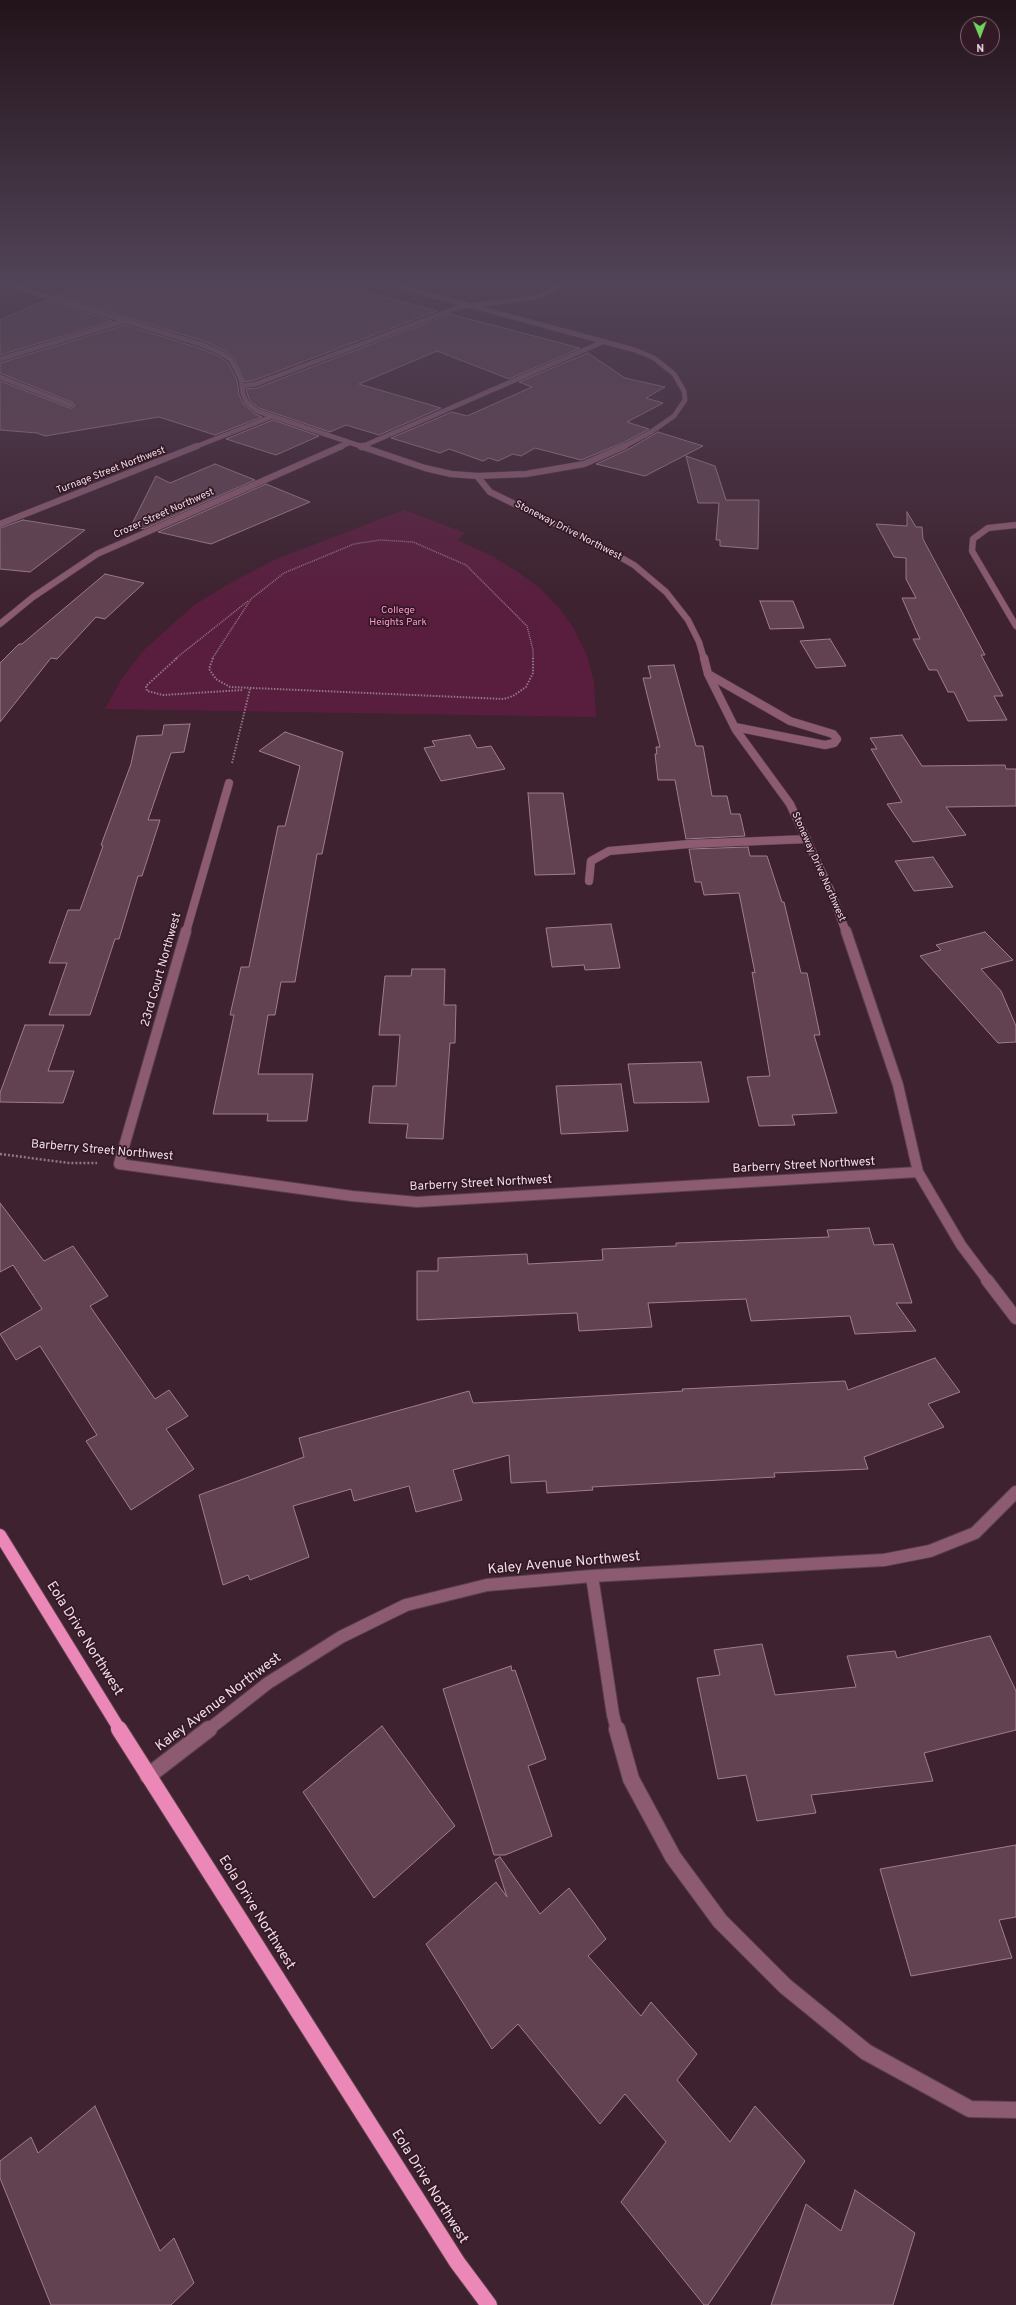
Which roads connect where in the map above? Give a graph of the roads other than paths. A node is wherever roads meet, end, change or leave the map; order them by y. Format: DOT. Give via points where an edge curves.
graph roads {
  1 [pos="29,389"];
  2 [pos="242,389"];
  3 [pos="496,389"];
  4 [pos="683,389"];
  5 [pos="71,405"];
  6 [pos="273,416"];
  7 [pos="349,443"];
  8 [pos="361,447"];
  9 [pos="477,476"];
  10 [pos="0,524"];
  11 [pos="1016,525"];
  12 [pos="0,624"];
  13 [pos="1016,626"];
  14 [pos="708,674"];
  15 [pos="735,727"];
  16 [pos="228,783"];
  17 [pos="807,839"];
  18 [pos="589,881"];
  19 [pos="120,1164"];
  20 [pos="918,1172"];
  21 [pos="1016,1318"];
  22 [pos="1016,1492"];
  23 [pos="0,1535"];
  24 [pos="592,1576"];
  25 [pos="148,1776"];
  26 [pos="1016,2110"];
  27 [pos="489,2305"];
  1 -- 5 [label="street"];
  2 -- 6 [label="street" via="248,403 257,411"];
  3 -- 8 [label="street"];
  4 -- 9 [label="street" via="685,400 674,416 608,455 584,464 542,473"];
  6 -- 7 [label="street"];
  6 -- 10 [label="street, Turnage Street Northwest"];
  7 -- 8 [label="street"];
  7 -- 12 [label="street, Crozer Street Northwest" via="97,554 33,597"];
  8 -- 9 [label="street" via="425,468"];
  9 -- 14 [label="street, Stoneway Drive Northwest" via="490,492 599,545 634,565 666,592 688,620 699,642"];
  11 -- 13 [label="street" via="988,528 973,539 972,551"];
  14 -- 15 [label="street, Stoneway Drive Northwest"];
  14 -- 15 [label="street" via="790,721 834,734 837,739 834,743 825,744"];
  15 -- 17 [label="street, Stoneway Drive Northwest" via="790,804"];
  16 -- 19 [label="street, 23rd Court Northwest"];
  17 -- 18 [label="street" via="689,844 608,851 591,861"];
  17 -- 20 [label="street, Stoneway Drive Northwest" via="831,892 856,959 898,1085"];
  19 -- 20 [label="street, Barberry Street Northwest" via="352,1196 417,1202"];
  20 -- 21 [label="street, Stoneway Drive Northwest" via="961,1245"];
  22 -- 24 [label="street, Kaley Avenue Northwest" via="975,1533 930,1551 884,1560"];
  23 -- 25 [label="main road, Eola Drive Northwest"];
  24 -- 25 [label="street, Kaley Avenue Northwest" via="487,1585 406,1605 341,1637 268,1683"];
  24 -- 26 [label="street" via="613,1715 631,1779 673,1857 720,1921 785,1986 866,2052 970,2109"];
  25 -- 27 [label="main road, Eola Drive Northwest" via="457,2262"];
}
